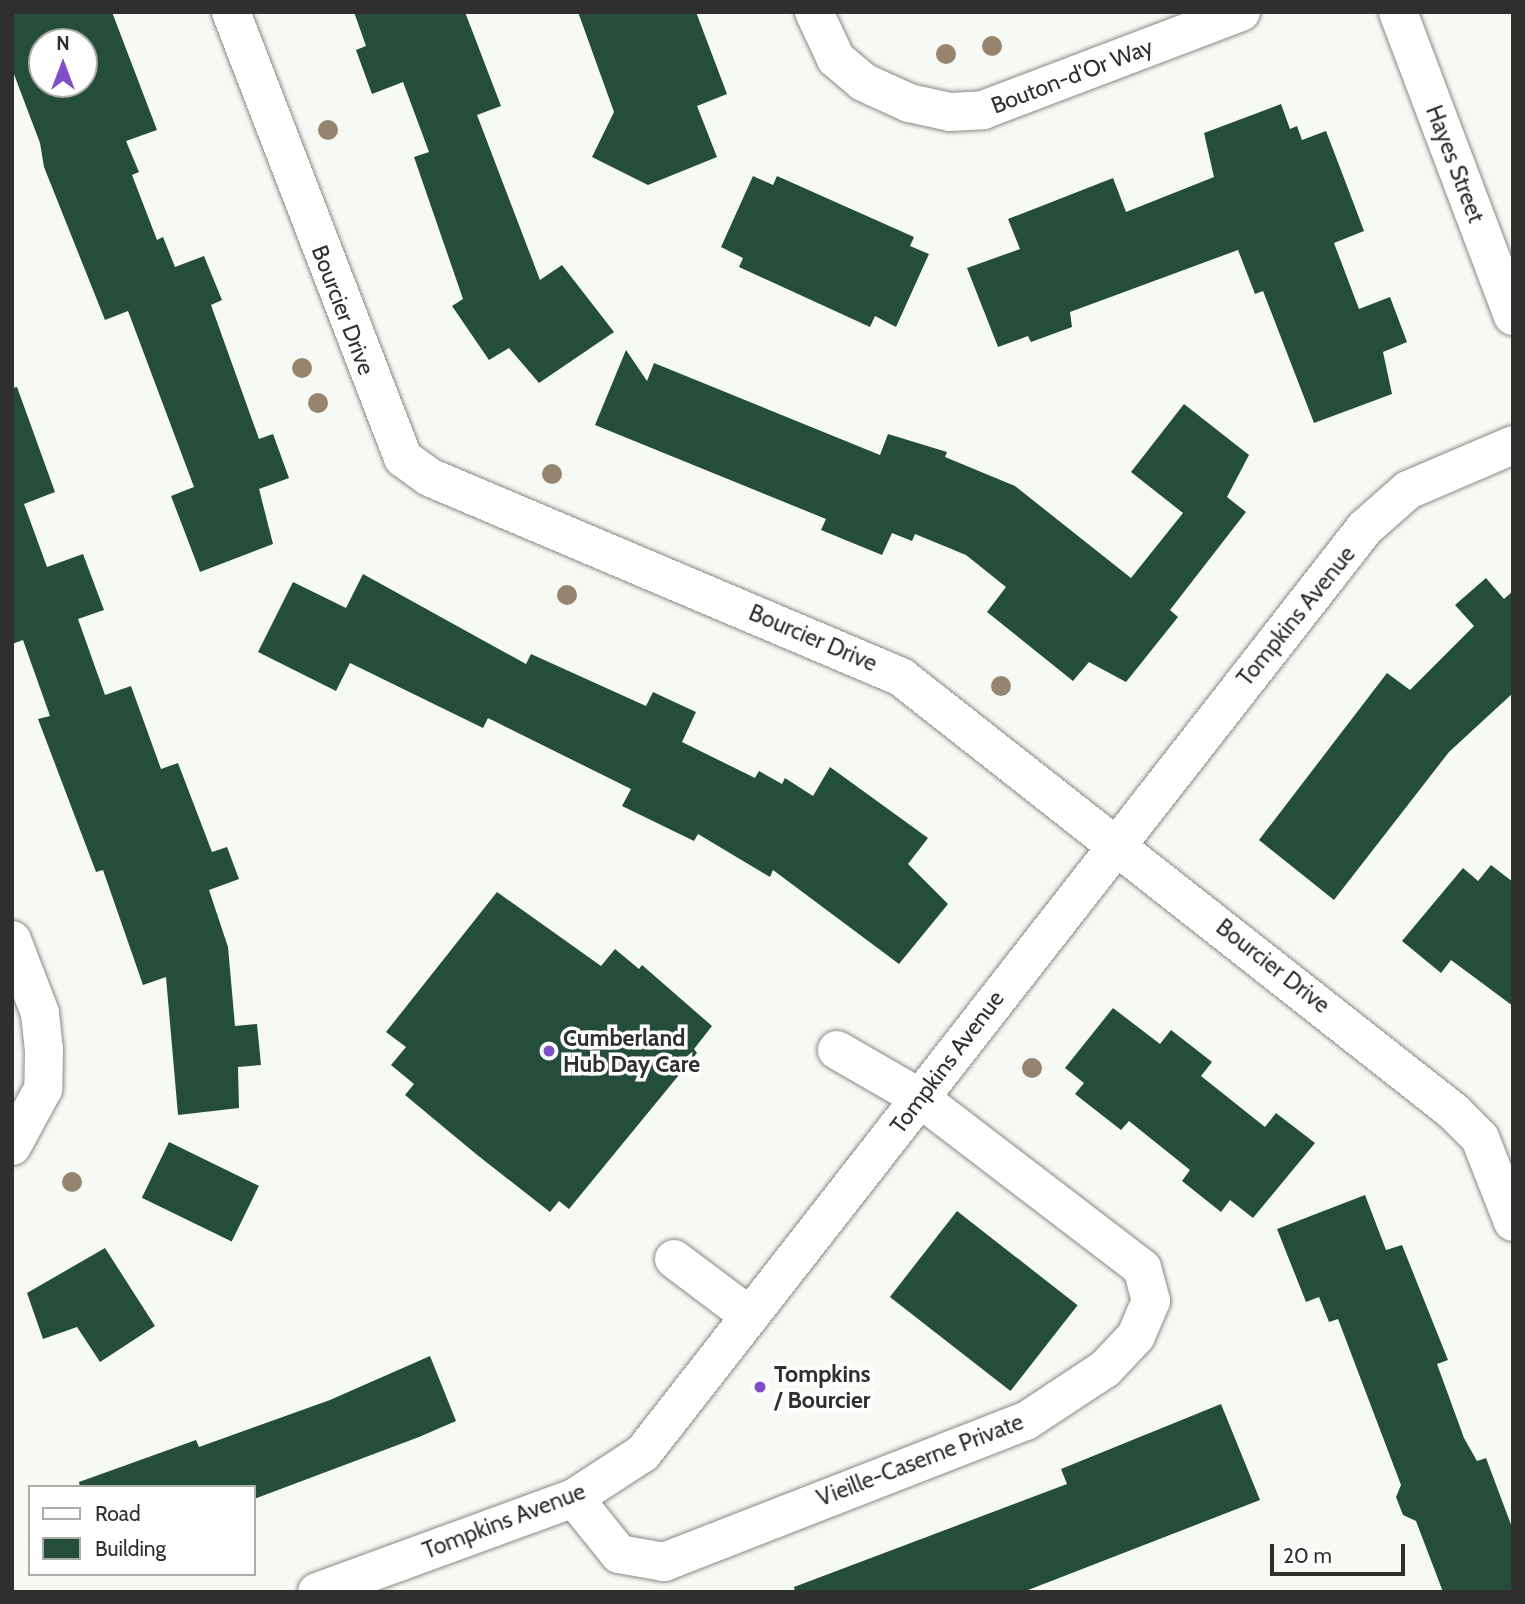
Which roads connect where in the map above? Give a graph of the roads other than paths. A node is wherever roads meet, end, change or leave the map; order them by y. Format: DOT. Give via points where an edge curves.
graph roads {
  1 [pos="231,12"];
  2 [pos="814,12"];
  3 [pos="1241,12"];
  4 [pos="1398,12"];
  5 [pos="1513,316"];
  6 [pos="1513,445"];
  7 [pos="1115,841"];
  8 [pos="12,940"];
  9 [pos="837,1051"];
  10 [pos="920,1098"];
  11 [pos="12,1146"];
  12 [pos="1513,1223"];
  13 [pos="674,1259"];
  14 [pos="750,1317"];
  15 [pos="574,1498"];
  16 [pos="317,1592"];
  1 -- 7 [label="street, Bourcier Drive" via="403,458 429,477 488,503 877,664"];
  2 -- 3 [label="street, Bouton-d'Or Way" via="836,59 863,82 909,103 950,111 983,110"];
  4 -- 5 [label="street, Hayes Street"];
  6 -- 7 [label="street, Tompkins Avenue" via="1408,490 1365,528"];
  7 -- 10 [label="street, Tompkins Avenue"];
  7 -- 12 [label="street, Bourcier Drive" via="1453,1111 1480,1138"];
  8 -- 11 [label="street" via="40,1013 44,1050 43,1089"];
  9 -- 10 [label="street, Vieille-Caserne Private"];
  10 -- 14 [label="street, Tompkins Avenue"];
  10 -- 15 [label="street, Vieille-Caserne Private" via="1142,1269 1151,1301 1136,1336 1105,1369 1026,1421 664,1562 619,1554"];
  13 -- 14 [label="street"];
  14 -- 15 [label="street, Tompkins Avenue" via="643,1453"];
  15 -- 16 [label="street, Tompkins Avenue"];
}
